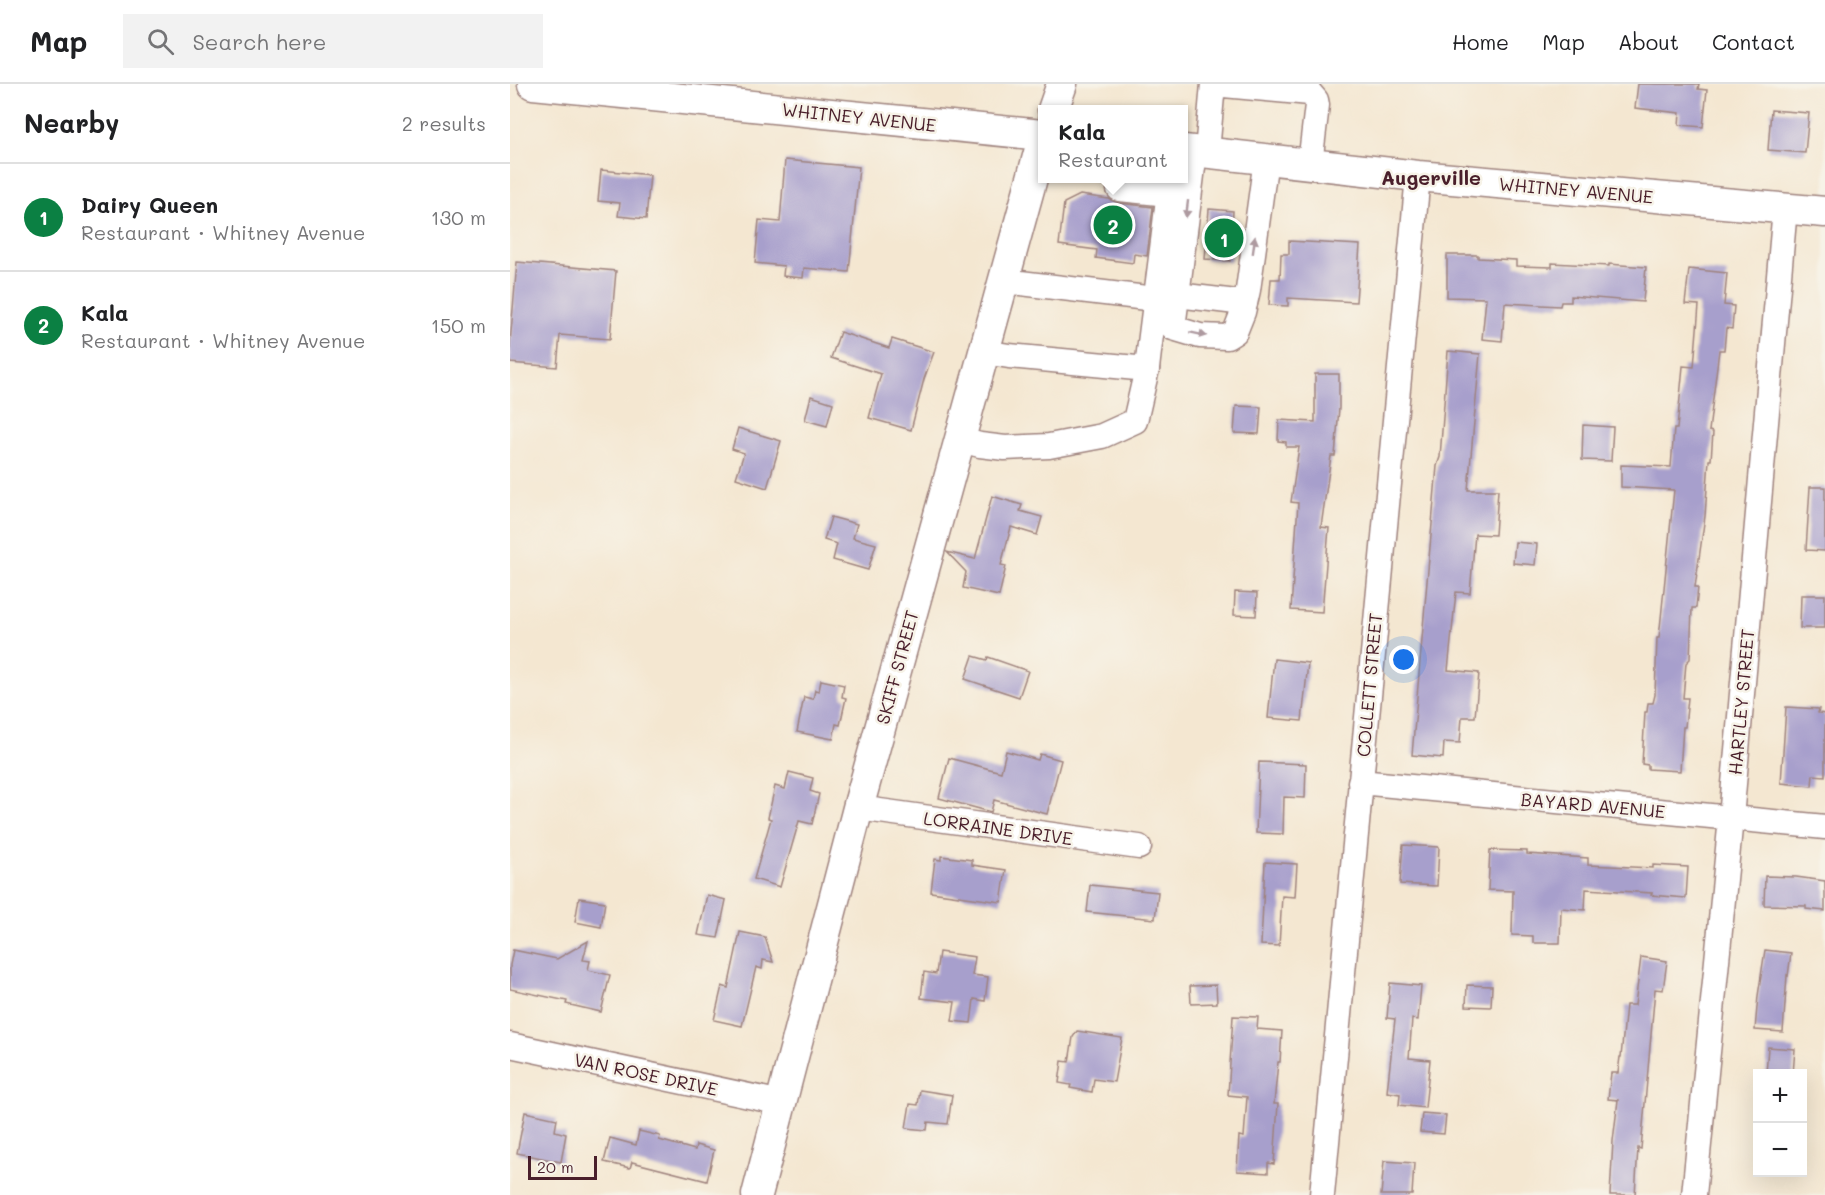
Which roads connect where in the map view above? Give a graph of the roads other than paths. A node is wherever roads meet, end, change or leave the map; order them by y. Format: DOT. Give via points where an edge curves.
graph roads {
  1 [pos="533,84"];
  2 [pos="1062,84"];
  3 [pos="1055,105"];
  4 [pos="1038,135"];
  5 [pos="1195,151"];
  6 [pos="1038,156"];
  7 [pos="1266,159"];
  8 [pos="1310,165"];
  9 [pos="1418,176"];
  10 [pos="1169,186"];
  11 [pos="1119,189"];
  12 [pos="1785,208"];
  13 [pos="1825,212"];
  14 [pos="1004,280"];
  15 [pos="1166,297"];
  16 [pos="1245,303"];
  17 [pos="984,352"];
  18 [pos="1147,369"];
  19 [pos="960,440"];
  20 [pos="1360,782"];
  21 [pos="858,808"];
  22 [pos="1731,818"];
  23 [pos="1825,827"];
  24 [pos="1139,847"];
  25 [pos="510,1045"];
  26 [pos="782,1103"];
  27 [pos="757,1195"];
  28 [pos="1322,1195"];
  29 [pos="1694,1195"];
  1 -- 4 [label="main road, WHITNEY AVENUE"];
  2 -- 3 [label="main road"];
  5 -- 7 [label="main road, WHITNEY AVENUE"];
  5 -- 8 [label="street" via="1213,84 1310,93 1317,105"];
  5 -- 15 [label="street, one-way"];
  6 -- 14 [label="main road, SKIFF STREET"];
  7 -- 8 [label="main road, WHITNEY AVENUE"];
  16 -- 7 [label="street, one-way"];
  8 -- 9 [label="main road, WHITNEY AVENUE"];
  9 -- 12 [label="main road, WHITNEY AVENUE"];
  9 -- 20 [label="street, COLLETT STREET"];
  10 -- 11 [label="street"];
  10 -- 15 [label="street" via="1162,261"];
  12 -- 13 [label="main road, WHITNEY AVENUE"];
  12 -- 22 [label="street, HARTLEY STREET"];
  14 -- 15 [label="street"];
  14 -- 17 [label="main road, SKIFF STREET"];
  15 -- 16 [label="street"];
  15 -- 16 [label="street, one-way" via="1173,328 1200,336 1227,338 1235,332"];
  15 -- 18 [label="street"];
  17 -- 18 [label="street"];
  17 -- 19 [label="main road, SKIFF STREET"];
  18 -- 19 [label="street" via="1136,421 1102,436 1049,446 1005,448"];
  19 -- 21 [label="main road, SKIFF STREET"];
  20 -- 22 [label="street, BAYARD AVENUE"];
  20 -- 28 [label="street, COLLETT STREET"];
  21 -- 24 [label="street, LORRAINE DRIVE"];
  21 -- 26 [label="main road, SKIFF STREET"];
  22 -- 23 [label="street, BAYARD AVENUE"];
  22 -- 29 [label="street, HARTLEY STREET"];
  25 -- 26 [label="street, VAN ROSE DRIVE"];
  26 -- 27 [label="main road, SKIFF STREET"];
}
